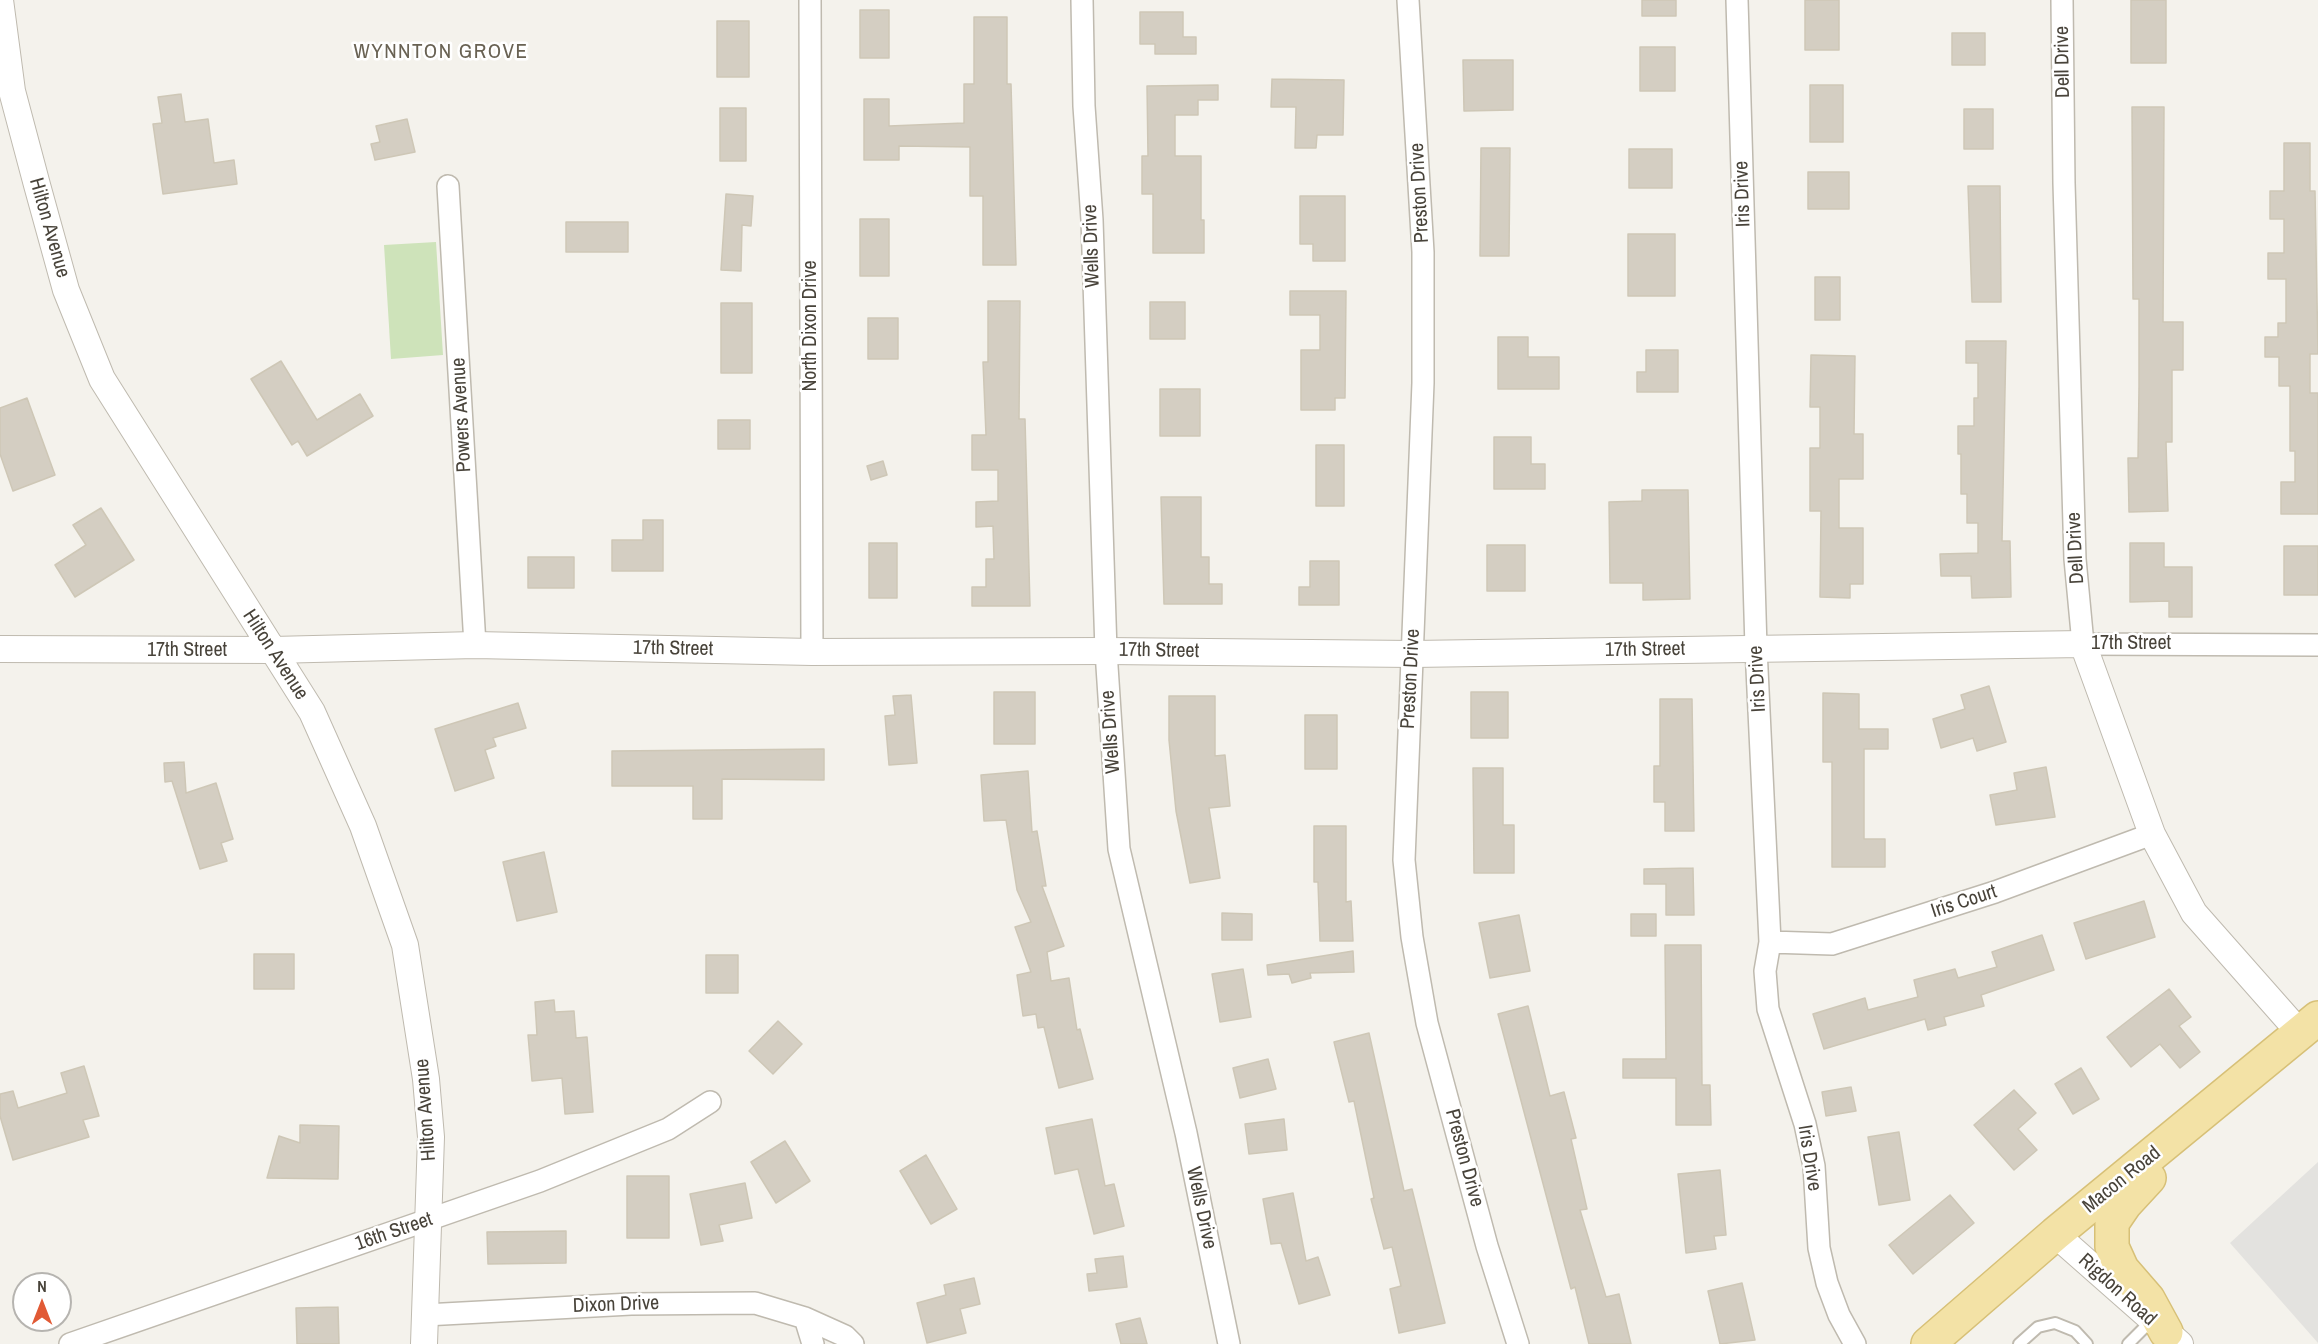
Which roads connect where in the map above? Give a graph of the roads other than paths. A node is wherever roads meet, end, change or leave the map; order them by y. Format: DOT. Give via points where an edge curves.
graph roads {
  1 [pos="0,0"];
  2 [pos="810,0"];
  3 [pos="1082,0"];
  4 [pos="1408,0"];
  5 [pos="1737,0"];
  6 [pos="2062,0"];
  7 [pos="6,91"];
  8 [pos="448,186"];
  9 [pos="2083,644"];
  10 [pos="475,645"];
  11 [pos="2318,645"];
  12 [pos="1756,648"];
  13 [pos="0,649"];
  14 [pos="273,650"];
  15 [pos="1106,651"];
  16 [pos="812,652"];
  17 [pos="1413,654"];
  18 [pos="2152,834"];
  19 [pos="1770,942"];
  20 [pos="2309,1025"];
  21 [pos="710,1102"];
  22 [pos="2172,1138"];
  23 [pos="429,1221"];
  24 [pos="2055,1234"];
  25 [pos="424,1316"];
  26 [pos="806,1318"];
  27 [pos="2166,1332"];
  28 [pos="70,1344"];
  29 [pos="424,1344"];
  30 [pos="813,1344"];
  31 [pos="853,1344"];
  32 [pos="1229,1344"];
  33 [pos="1518,1344"];
  34 [pos="1855,1344"];
  35 [pos="1928,1344"];
  36 [pos="2019,1344"];
  37 [pos="2087,1344"];
  38 [pos="2128,1344"];
  1 -- 7 [label="street, Hilton Avenue"];
  2 -- 16 [label="street, North Dixon Drive"];
  3 -- 15 [label="street, Wells Drive"];
  4 -- 17 [label="street, Preston Drive" via="1423,252 1423,383"];
  5 -- 12 [label="street, Iris Drive"];
  6 -- 9 [label="street, Dell Drive" via="2075,547"];
  7 -- 14 [label="street, Hilton Avenue" via="66,290 102,379"];
  8 -- 10 [label="street, Powers Avenue"];
  9 -- 11 [label="street, 17th Street"];
  9 -- 12 [label="street, 17th Street"];
  9 -- 18 [label="street, Dell Drive"];
  10 -- 14 [label="street, 17th Street"];
  10 -- 16 [label="street, 17th Street"];
  12 -- 17 [label="street, 17th Street"];
  12 -- 19 [label="street, Iris Drive"];
  13 -- 14 [label="street, 17th Street"];
  14 -- 23 [label="street, Hilton Avenue" via="312,712 363,826 405,945 426,1079"];
  15 -- 16 [label="street, 17th Street"];
  15 -- 17 [label="street, 17th Street"];
  15 -- 32 [label="street, Wells Drive" via="1119,849"];
  17 -- 33 [label="street, Preston Drive" via="1404,860 1412,937 1427,1023 1487,1246"];
  18 -- 19 [label="street, Iris Court" via="1995,892 1832,944"];
  18 -- 20 [label="street, Dell Drive" via="2194,913"];
  19 -- 34 [label="street, Iris Drive" via="1765,971 1768,1009 1814,1166 1819,1248 1827,1283"];
  20 -- 22 [label="main road, Macon Road"];
  21 -- 23 [label="street, 16th Street" via="668,1129"];
  22 -- 24 [label="main road, Macon Road"];
  22 -- 27 [label="main road" via="2162,1165 2112,1223 2112,1247 2122,1269 2148,1299"];
  23 -- 25 [label="street, Hilton Avenue"];
  23 -- 28 [label="street, 16th Street"];
  24 -- 27 [label="street, Rigdon Road"];
  24 -- 35 [label="main road, Macon Road"];
  25 -- 26 [label="street, Dixon Drive" via="631,1304 755,1303"];
  25 -- 29 [label="street, Hilton Avenue"];
  26 -- 30 [label="street"];
  26 -- 31 [label="street, Dixon Drive" via="845,1336"];
  27 -- 38 [label="lane"];
  36 -- 37 [label="lane" via="2038,1327 2055,1323 2075,1331"];
}
